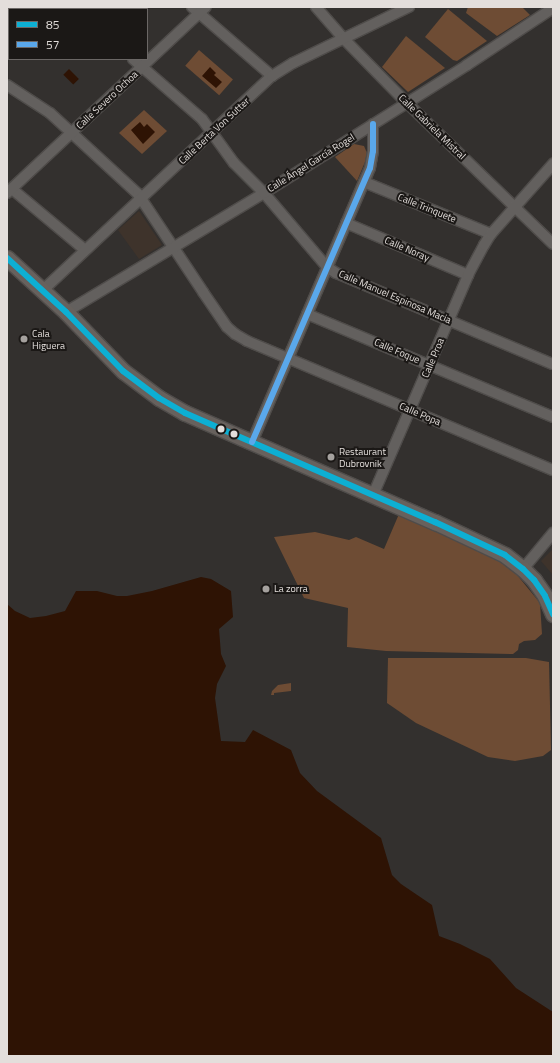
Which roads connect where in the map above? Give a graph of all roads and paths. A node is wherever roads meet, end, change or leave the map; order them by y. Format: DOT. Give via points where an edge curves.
graph roads {
  1 [pos="316,7"];
  2 [pos="409,7"];
  3 [pos="553,8"];
  4 [pos="199,9"];
  5 [pos="344,39"];
  6 [pos="135,60"];
  7 [pos="143,66"];
  8 [pos="272,76"];
  9 [pos="7,85"];
  10 [pos="407,103"];
  11 [pos="373,124"];
  12 [pos="72,133"];
  13 [pos="213,133"];
  14 [pos="553,164"];
  15 [pos="364,182"];
  16 [pos="9,191"];
  17 [pos="264,193"];
  18 [pos="141,198"];
  19 [pos="514,207"];
  20 [pos="346,223"];
  21 [pos="491,234"];
  22 [pos="553,244"];
  23 [pos="173,248"];
  24 [pos="85,250"];
  25 [pos="7,258"];
  26 [pos="327,267"];
  27 [pos="468,275"];
  28 [pos="43,290"];
  29 [pos="66,312"];
  30 [pos="307,314"];
  31 [pos="450,320"];
  32 [pos="288,358"];
  33 [pos="553,364"];
  34 [pos="430,366"];
  35 [pos="411,410"];
  36 [pos="553,417"];
  37 [pos="252,442"];
  38 [pos="553,470"];
  39 [pos="373,495"];
  40 [pos="553,533"];
  41 [pos="523,569"];
  42 [pos="553,614"];
  1 -- 5 [label="street, Calle Gabriela Mistral"];
  2 -- 5 [label="street, Calle Berta Von Sutter"];
  3 -- 10 [label="street, Calle Ángel García Rogel"];
  4 -- 7 [label="street, Calle Severo Ochoa"];
  4 -- 8 [label="street"];
  5 -- 8 [label="street, Calle Berta Von Sutter"];
  5 -- 10 [label="street, Calle Gabriela Mistral"];
  6 -- 7 [label="street, Calle Manuel Espinosa Macia"];
  7 -- 12 [label="street, Calle Severo Ochoa"];
  7 -- 13 [label="street, Calle Manuel Espinosa Macia" via="202,119"];
  8 -- 13 [label="street, Calle Berta Von Sutter"];
  9 -- 12 [label="street, Calle Popa" via="50,113"];
  10 -- 11 [label="street, Calle Ángel García Rogel"];
  10 -- 19 [label="street, Calle Gabriela Mistral"];
  11 -- 15 [label="street" via="372,159"];
  11 -- 17 [label="street, Calle Ángel García Rogel"];
  12 -- 16 [label="street, Calle Severo Ochoa"];
  12 -- 18 [label="street, Calle Popa"];
  13 -- 17 [label="street, Calle Manuel Espinosa Macia" via="234,162"];
  13 -- 18 [label="street, Calle Berta Von Sutter"];
  14 -- 19 [label="street, Calle Proa"];
  15 -- 20 [label="street"];
  15 -- 21 [label="street, Calle Trinquete"];
  16 -- 24 [label="street"];
  17 -- 23 [label="street, Calle Ángel García Rogel"];
  17 -- 26 [label="street, Calle Manuel Espinosa Macia"];
  18 -- 23 [label="street, Calle Popa"];
  18 -- 24 [label="street, Calle Berta Von Sutter"];
  19 -- 21 [label="street, Calle Proa"];
  19 -- 22 [label="street, Calle Gabriela Mistral"];
  20 -- 26 [label="street"];
  20 -- 27 [label="street, Calle Noray"];
  21 -- 27 [label="street, Calle Proa"];
  23 -- 29 [label="street, Calle Ángel García Rogel"];
  23 -- 32 [label="street, Calle Popa" via="227,327 242,339"];
  24 -- 28 [label="street, Calle Berta Von Sutter"];
  25 -- 28 [label="main road"];
  26 -- 30 [label="street"];
  26 -- 31 [label="street, Calle Manuel Espinosa Macia"];
  27 -- 31 [label="street, Calle Proa"];
  28 -- 29 [label="main road"];
  29 -- 37 [label="main road" via="123,371 146,390 185,413"];
  30 -- 32 [label="street"];
  30 -- 34 [label="street, Calle Foque"];
  31 -- 33 [label="street, Calle Manuel Espinosa Macia"];
  31 -- 34 [label="street, Calle Proa"];
  32 -- 35 [label="street, Calle Popa"];
  32 -- 37 [label="street"];
  34 -- 35 [label="street, Calle Proa"];
  34 -- 36 [label="street, Calle Foque"];
  35 -- 38 [label="street, Calle Popa"];
  35 -- 39 [label="street, Calle Proa"];
  37 -- 39 [label="main road"];
  39 -- 41 [label="main road" via="494,549"];
  40 -- 41 [label="street"];
  41 -- 42 [label="main road" via="541,590"];
}
